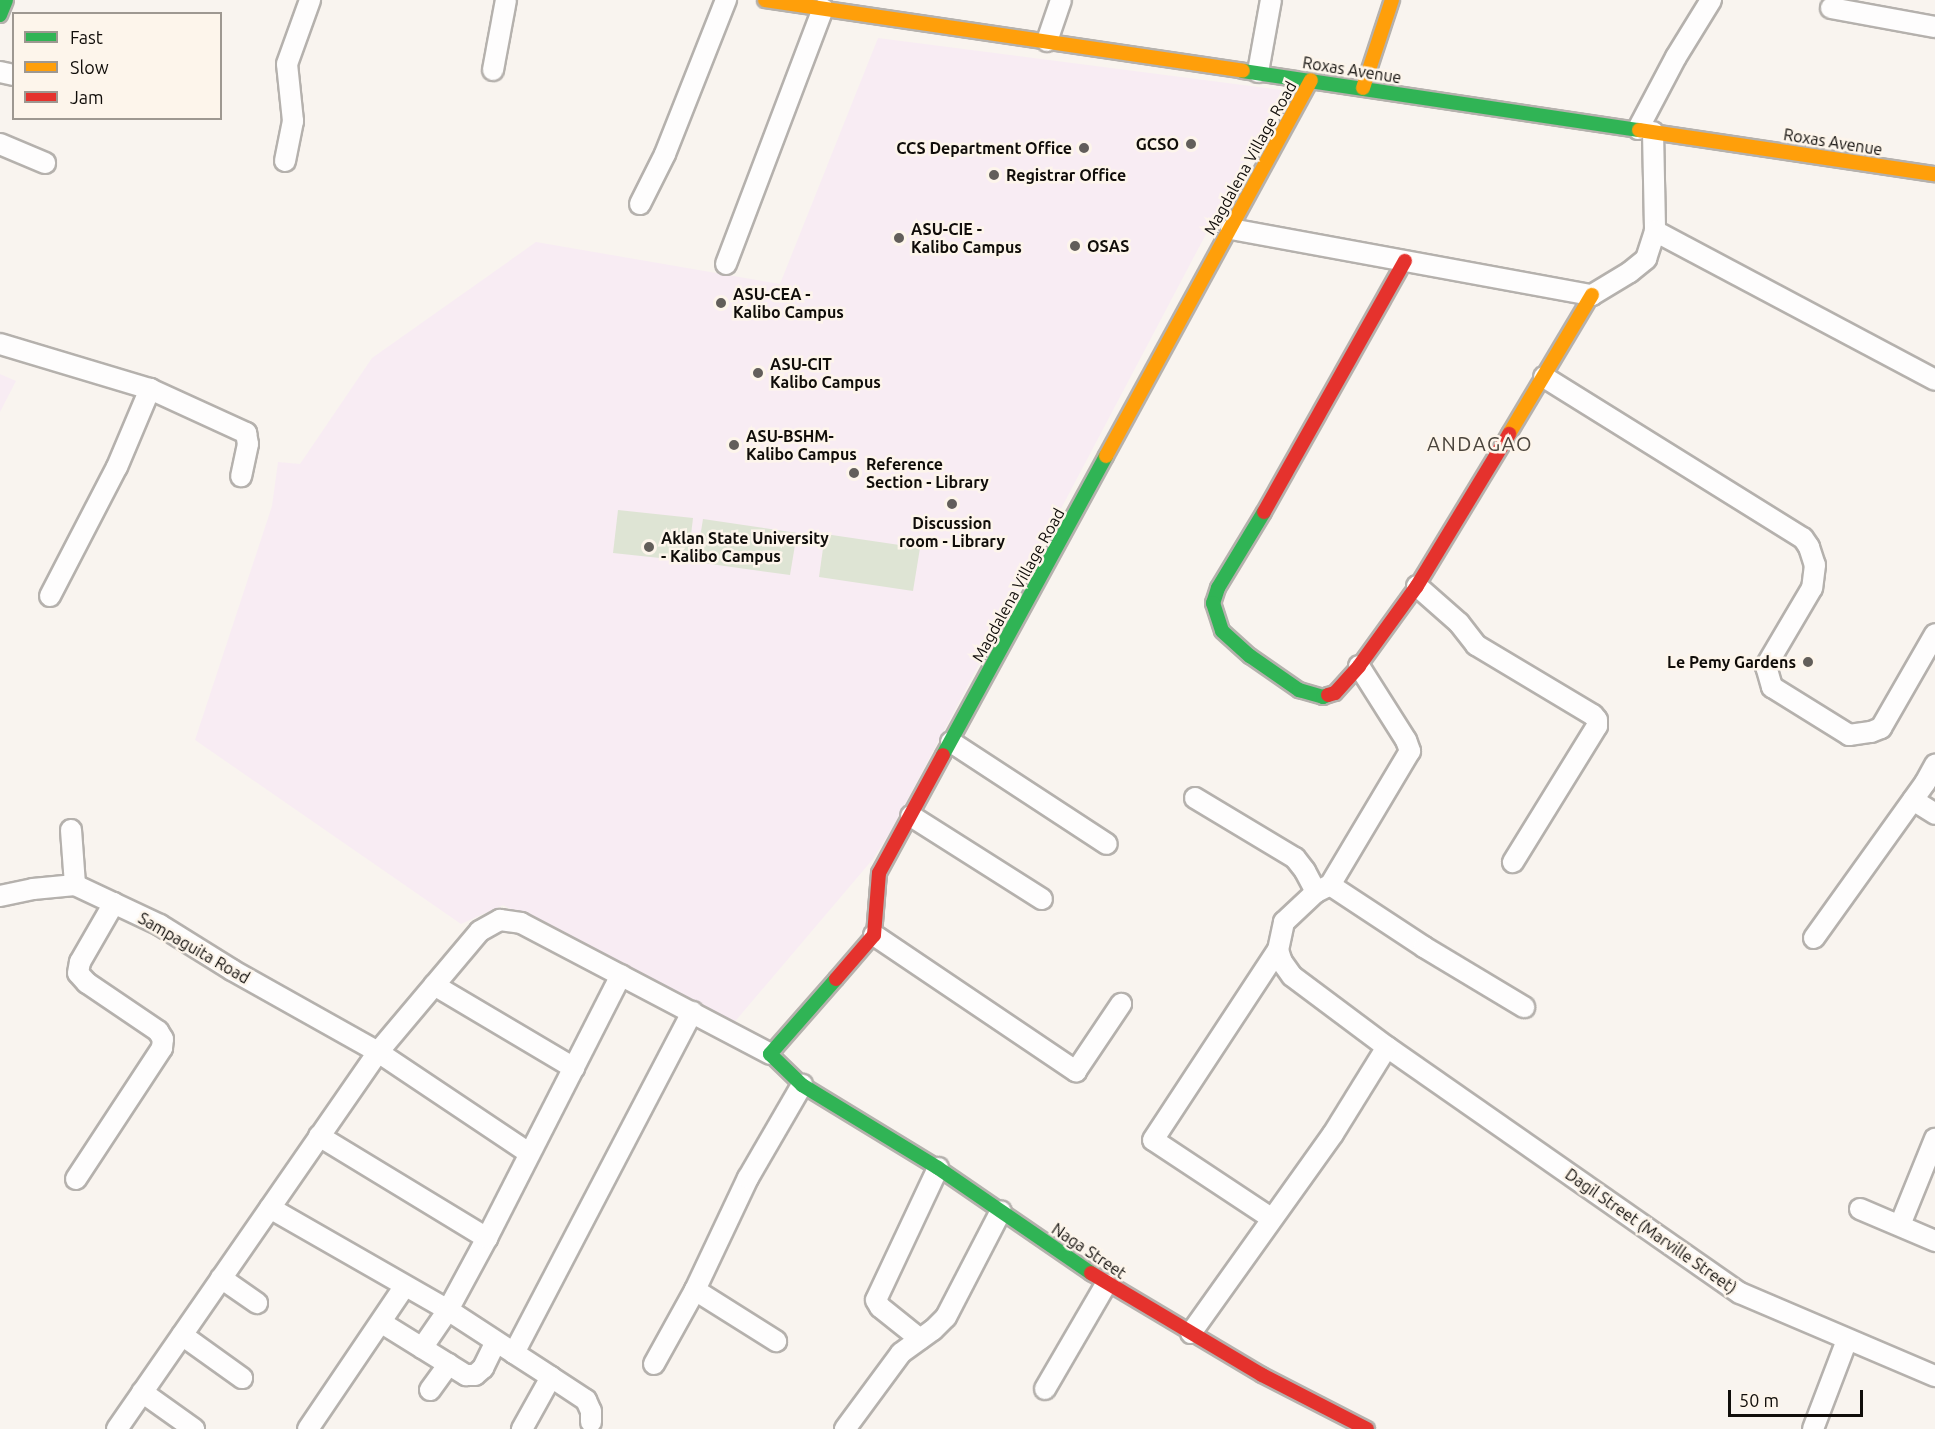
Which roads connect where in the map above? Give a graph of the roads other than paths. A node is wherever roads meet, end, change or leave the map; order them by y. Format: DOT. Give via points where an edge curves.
graph roads {
  1 [pos="6,0"];
  2 [pos="310,0"];
  3 [pos="506,0"];
  4 [pos="726,0"];
  5 [pos="765,0"];
  6 [pos="1061,0"];
  7 [pos="1271,0"];
  8 [pos="1392,0"];
  9 [pos="1711,0"];
  10 [pos="884,8"];
  11 [pos="1831,8"];
  12 [pos="823,9"];
  13 [pos="0,15"];
  14 [pos="1935,27"];
  15 [pos="1047,41"];
  16 [pos="493,70"];
  17 [pos="1258,72"];
  18 [pos="1311,80"];
  19 [pos="1363,88"];
  20 [pos="1645,130"];
  21 [pos="0,144"];
  22 [pos="285,161"];
  23 [pos="45,163"];
  24 [pos="1935,174"];
  25 [pos="640,204"];
  26 [pos="1231,229"];
  27 [pos="1655,231"];
  28 [pos="1405,261"];
  29 [pos="726,264"];
  30 [pos="1592,295"];
  31 [pos="0,344"];
  32 [pos="1544,377"];
  33 [pos="1935,380"];
  34 [pos="150,389"];
  35 [pos="242,476"];
  36 [pos="1417,586"];
  37 [pos="50,596"];
  38 [pos="1935,634"];
  39 [pos="1359,666"];
  40 [pos="951,742"];
  41 [pos="1935,765"];
  42 [pos="1195,798"];
  43 [pos="1913,800"];
  44 [pos="1935,814"];
  45 [pos="910,816"];
  46 [pos="70,830"];
  47 [pos="1107,844"];
  48 [pos="1513,862"];
  49 [pos="75,885"];
  50 [pos="1323,889"];
  51 [pos="0,896"];
  52 [pos="1042,899"];
  53 [pos="114,903"];
  54 [pos="874,935"];
  55 [pos="1814,938"];
  56 [pos="1278,950"];
  57 [pos="621,975"];
  58 [pos="434,985"];
  59 [pos="1121,1004"];
  60 [pos="1524,1007"];
  61 [pos="692,1012"];
  62 [pos="1387,1047"];
  63 [pos="378,1052"];
  64 [pos="770,1054"];
  65 [pos="574,1068"];
  66 [pos="802,1085"];
  67 [pos="320,1136"];
  68 [pos="1935,1139"];
  69 [pos="529,1153"];
  70 [pos="938,1168"];
  71 [pos="76,1179"];
  72 [pos="270,1208"];
  73 [pos="1860,1209"];
  74 [pos="1002,1211"];
  75 [pos="1271,1218"];
  76 [pos="1900,1225"];
  77 [pos="487,1238"];
  78 [pos="1935,1241"];
  79 [pos="221,1278"];
  80 [pos="1106,1284"];
  81 [pos="404,1287"];
  82 [pos="695,1290"];
  83 [pos="257,1303"];
  84 [pos="448,1310"];
  85 [pos="382,1323"];
  86 [pos="1191,1333"];
  87 [pos="182,1335"];
  88 [pos="920,1339"];
  89 [pos="1847,1340"];
  90 [pos="776,1341"];
  91 [pos="495,1343"];
  92 [pos="422,1348"];
  93 [pos="514,1353"];
  94 [pos="449,1364"];
  95 [pos="654,1364"];
  96 [pos="1935,1376"];
  97 [pos="551,1377"];
  98 [pos="242,1378"];
  99 [pos="1045,1389"];
  100 [pos="430,1390"];
  101 [pos="142,1392"];
  102 [pos="591,1422"];
  103 [pos="1344,1423"];
  104 [pos="117,1429"];
  105 [pos="194,1429"];
  106 [pos="308,1429"];
  107 [pos="522,1429"];
  108 [pos="845,1429"];
  109 [pos="1367,1429"];
  110 [pos="1813,1429"];
  1 -- 13 [label="street"];
  2 -- 22 [label="street" via="287,64 293,121"];
  3 -- 16 [label="street"];
  4 -- 25 [label="street" via="665,154"];
  5 -- 12 [label="street, Roxas Avenue"];
  6 -- 15 [label="street"];
  7 -- 17 [label="street"];
  8 -- 19 [label="street"];
  9 -- 20 [label="street" via="1676,57"];
  10 -- 12 [label="street, Roxas Avenue"];
  10 -- 15 [label="street, Roxas Avenue"];
  11 -- 14 [label="street"];
  12 -- 29 [label="street"];
  15 -- 17 [label="street, Roxas Avenue"];
  17 -- 18 [label="street, Roxas Avenue"];
  18 -- 19 [label="street, Roxas Avenue"];
  18 -- 26 [label="street, Magdalena Village Road"];
  19 -- 20 [label="street, Roxas Avenue"];
  20 -- 24 [label="street, Roxas Avenue"];
  20 -- 27 [label="street"];
  21 -- 23 [label="street"];
  26 -- 28 [label="street"];
  26 -- 40 [label="street, Magdalena Village Road"];
  27 -- 30 [label="street" via="1646,259"];
  27 -- 33 [label="street"];
  28 -- 30 [label="street"];
  28 -- 39 [label="street" via="1213,603 1222,631 1299,690 1323,697 1335,693"];
  30 -- 32 [label="street"];
  31 -- 34 [label="street"];
  32 -- 36 [label="street"];
  32 -- 38 [label="street" via="1803,538 1815,565 1812,588 1766,666 1772,687 1850,735 1871,732 1881,728"];
  34 -- 35 [label="street" via="246,433 248,444"];
  34 -- 37 [label="street" via="117,467"];
  36 -- 39 [label="street"];
  36 -- 48 [label="street" via="1459,623 1476,645 1597,720 1597,726"];
  39 -- 50 [label="street" via="1410,751"];
  40 -- 45 [label="street, Magdalena Village Road"];
  40 -- 47 [label="street"];
  41 -- 43 [label="street"];
  42 -- 50 [label="street" via="1295,858"];
  43 -- 44 [label="street"];
  43 -- 55 [label="street"];
  45 -- 52 [label="street"];
  45 -- 54 [label="street, Magdalena Village Road" via="879,873"];
  46 -- 49 [label="street"];
  49 -- 51 [label="street"];
  49 -- 53 [label="street, Sampaguita Road"];
  50 -- 56 [label="street" via="1284,922"];
  50 -- 60 [label="street"];
  53 -- 63 [label="street, Sampaguita Road" via="160,925"];
  53 -- 71 [label="street" via="80,962 78,973 164,1039 162,1048"];
  54 -- 59 [label="street" via="1076,1071"];
  54 -- 64 [label="street"];
  56 -- 62 [label="street, Dagil Street (Marville Street)" via="1292,976"];
  56 -- 75 [label="street" via="1153,1140"];
  57 -- 58 [label="street" via="521,923 500,920 480,931"];
  57 -- 61 [label="street"];
  57 -- 65 [label="street"];
  58 -- 63 [label="street"];
  58 -- 65 [label="street"];
  61 -- 64 [label="street"];
  61 -- 93 [label="street"];
  62 -- 75 [label="street" via="1333,1134"];
  62 -- 89 [label="street, Dagil Street (Marville Street)" via="1740,1293"];
  63 -- 67 [label="street"];
  63 -- 69 [label="street, Sampaguita Road"];
  64 -- 66 [label="street"];
  65 -- 69 [label="street"];
  66 -- 70 [label="street, Naga Street"];
  66 -- 82 [label="street" via="748,1178"];
  67 -- 72 [label="street"];
  67 -- 77 [label="street"];
  68 -- 76 [label="street"];
  69 -- 77 [label="street"];
  70 -- 74 [label="street, Naga Street"];
  70 -- 88 [label="street" via="876,1300"];
  72 -- 79 [label="street"];
  72 -- 81 [label="street"];
  73 -- 76 [label="street"];
  74 -- 80 [label="street, Naga Street"];
  74 -- 88 [label="street" via="946,1317"];
  75 -- 86 [label="street"];
  76 -- 78 [label="street"];
  77 -- 84 [label="street"];
  79 -- 83 [label="street"];
  79 -- 87 [label="street"];
  80 -- 86 [label="street, Naga Street"];
  80 -- 99 [label="street"];
  81 -- 84 [label="street"];
  81 -- 85 [label="street"];
  82 -- 90 [label="street"];
  82 -- 95 [label="street"];
  84 -- 91 [label="street"];
  84 -- 92 [label="street"];
  85 -- 92 [label="street"];
  85 -- 106 [label="street"];
  86 -- 103 [label="street, Naga Street"];
  87 -- 98 [label="street"];
  87 -- 101 [label="street"];
  88 -- 108 [label="street" via="888,1368"];
  89 -- 96 [label="street, Dagil Street (Marville Street)"];
  89 -- 110 [label="street"];
  91 -- 93 [label="street"];
  91 -- 94 [label="street" via="483,1368 475,1375 466,1375"];
  92 -- 94 [label="street"];
  93 -- 97 [label="street"];
  94 -- 100 [label="street"];
  97 -- 102 [label="street" via="586,1400"];
  97 -- 107 [label="street"];
  101 -- 104 [label="street"];
  101 -- 105 [label="street"];
  103 -- 109 [label="street, Naga Street"];
}
